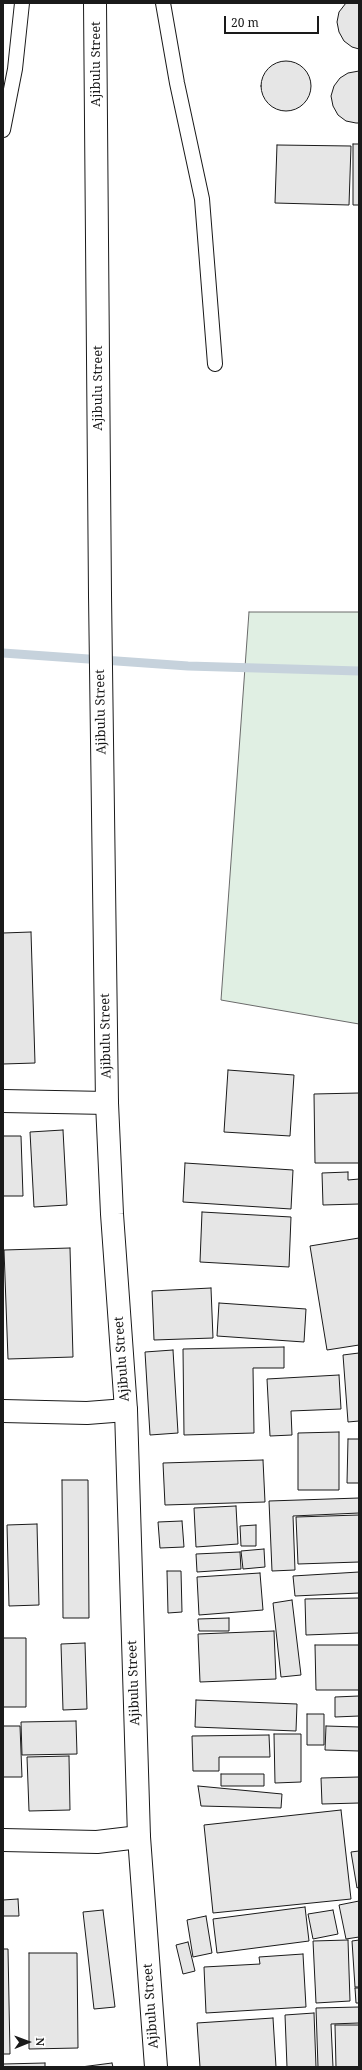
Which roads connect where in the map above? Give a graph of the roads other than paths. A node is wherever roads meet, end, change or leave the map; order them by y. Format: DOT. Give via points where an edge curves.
graph roads {
  1 [pos="22,3"];
  2 [pos="95,3"];
  3 [pos="163,3"];
  4 [pos="3,130"];
  5 [pos="215,364"];
  6 [pos="3,1101"];
  7 [pos="107,1103"];
  8 [pos="126,1410"];
  9 [pos="3,1411"];
  10 [pos="139,1837"];
  11 [pos="3,1840"];
  12 [pos="156,2067"];
  1 -- 4 [label="lane" via="15,69"];
  2 -- 7 [label="street, Ajibulu Street"];
  3 -- 5 [label="lane" via="202,199"];
  6 -- 7 [label="street"];
  7 -- 8 [label="street, Ajibulu Street"];
  8 -- 9 [label="street" via="87,1413"];
  8 -- 10 [label="street, Ajibulu Street"];
  10 -- 11 [label="street" via="97,1842"];
  10 -- 12 [label="street, Ajibulu Street"];
}
